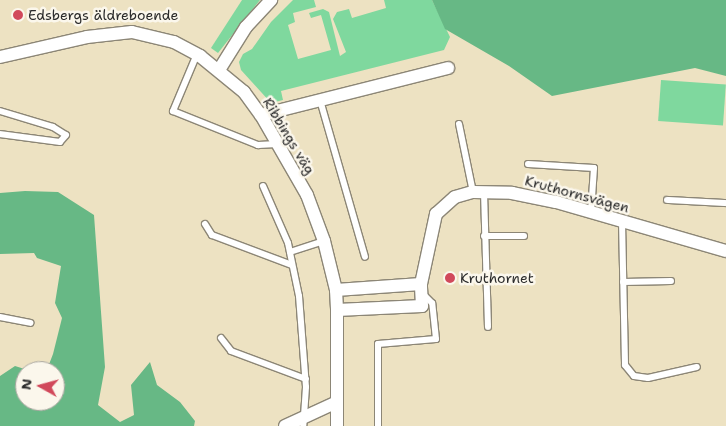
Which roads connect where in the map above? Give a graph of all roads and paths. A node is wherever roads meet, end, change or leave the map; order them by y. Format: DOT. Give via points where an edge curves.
graph roads {
  1 [pos="270,0"];
  2 [pos="197,54"];
  3 [pos="0,57"];
  4 [pos="448,68"];
  5 [pos="219,70"];
  6 [pos="320,100"];
  7 [pos="0,111"];
  8 [pos="261,114"];
  9 [pos="459,124"];
  10 [pos="0,134"];
  11 [pos="279,144"];
  12 [pos="528,164"];
  13 [pos="263,186"];
  14 [pos="478,192"];
  15 [pos="667,200"];
  16 [pos="726,202"];
  17 [pos="591,212"];
  18 [pos="622,221"];
  19 [pos="205,224"];
  20 [pos="484,236"];
  21 [pos="524,236"];
  22 [pos="324,241"];
  23 [pos="726,251"];
  24 [pos="290,252"];
  25 [pos="364,257"];
  26 [pos="292,265"];
  27 [pos="671,281"];
  28 [pos="623,282"];
  29 [pos="421,289"];
  30 [pos="336,290"];
  31 [pos="337,310"];
  32 [pos="0,317"];
  33 [pos="30,323"];
  34 [pos="488,327"];
  35 [pos="221,338"];
  36 [pos="697,367"];
  37 [pos="306,379"];
  38 [pos="337,402"];
  39 [pos="304,422"];
  40 [pos="285,426"];
  41 [pos="337,426"];
  42 [pos="378,426"];
  1 -- 5 [label="street" via="246,28"];
  2 -- 3 [label="street, Ribbings väg" via="174,42 132,32 87,37"];
  2 -- 5 [label="street, Ribbings väg"];
  2 -- 11 [label="lane" via="173,112 258,145"];
  4 -- 6 [label="street"];
  5 -- 8 [label="street, Ribbings väg" via="244,92"];
  6 -- 8 [label="street"];
  6 -- 25 [label="lane"];
  7 -- 10 [label="lane" via="58,129 66,135 60,142"];
  8 -- 11 [label="street, Ribbings väg"];
  9 -- 14 [label="lane"];
  11 -- 22 [label="street, Ribbings väg" via="307,195"];
  12 -- 17 [label="lane" via="594,168"];
  13 -- 24 [label="lane"];
  14 -- 17 [label="street, Kruthornsvägen" via="512,193"];
  14 -- 20 [label="lane"];
  14 -- 29 [label="street, Kruthornsvägen" via="455,197 436,214"];
  15 -- 16 [label="lane"];
  17 -- 18 [label="street, Kruthornsvägen"];
  18 -- 23 [label="street, Kruthornsvägen"];
  18 -- 28 [label="lane"];
  19 -- 26 [label="lane" via="212,235"];
  20 -- 21 [label="lane"];
  20 -- 34 [label="lane"];
  22 -- 24 [label="lane"];
  22 -- 30 [label="street, Ribbings väg"];
  24 -- 26 [label="lane"];
  26 -- 37 [label="lane" via="299,296"];
  27 -- 28 [label="lane"];
  28 -- 36 [label="lane" via="625,365 629,373 648,378"];
  29 -- 30 [label="street"];
  29 -- 31 [label="street, Kruthornsvägen" via="422,306"];
  29 -- 42 [label="lane" via="432,303 436,339 378,344"];
  30 -- 31 [label="street, Ribbings väg"];
  31 -- 38 [label="street, Ribbings väg"];
  32 -- 33 [label="lane"];
  35 -- 37 [label="lane" via="230,351"];
  37 -- 39 [label="lane"];
  38 -- 39 [label="street"];
  38 -- 41 [label="street, Ribbings väg"];
  39 -- 40 [label="street"];
}
